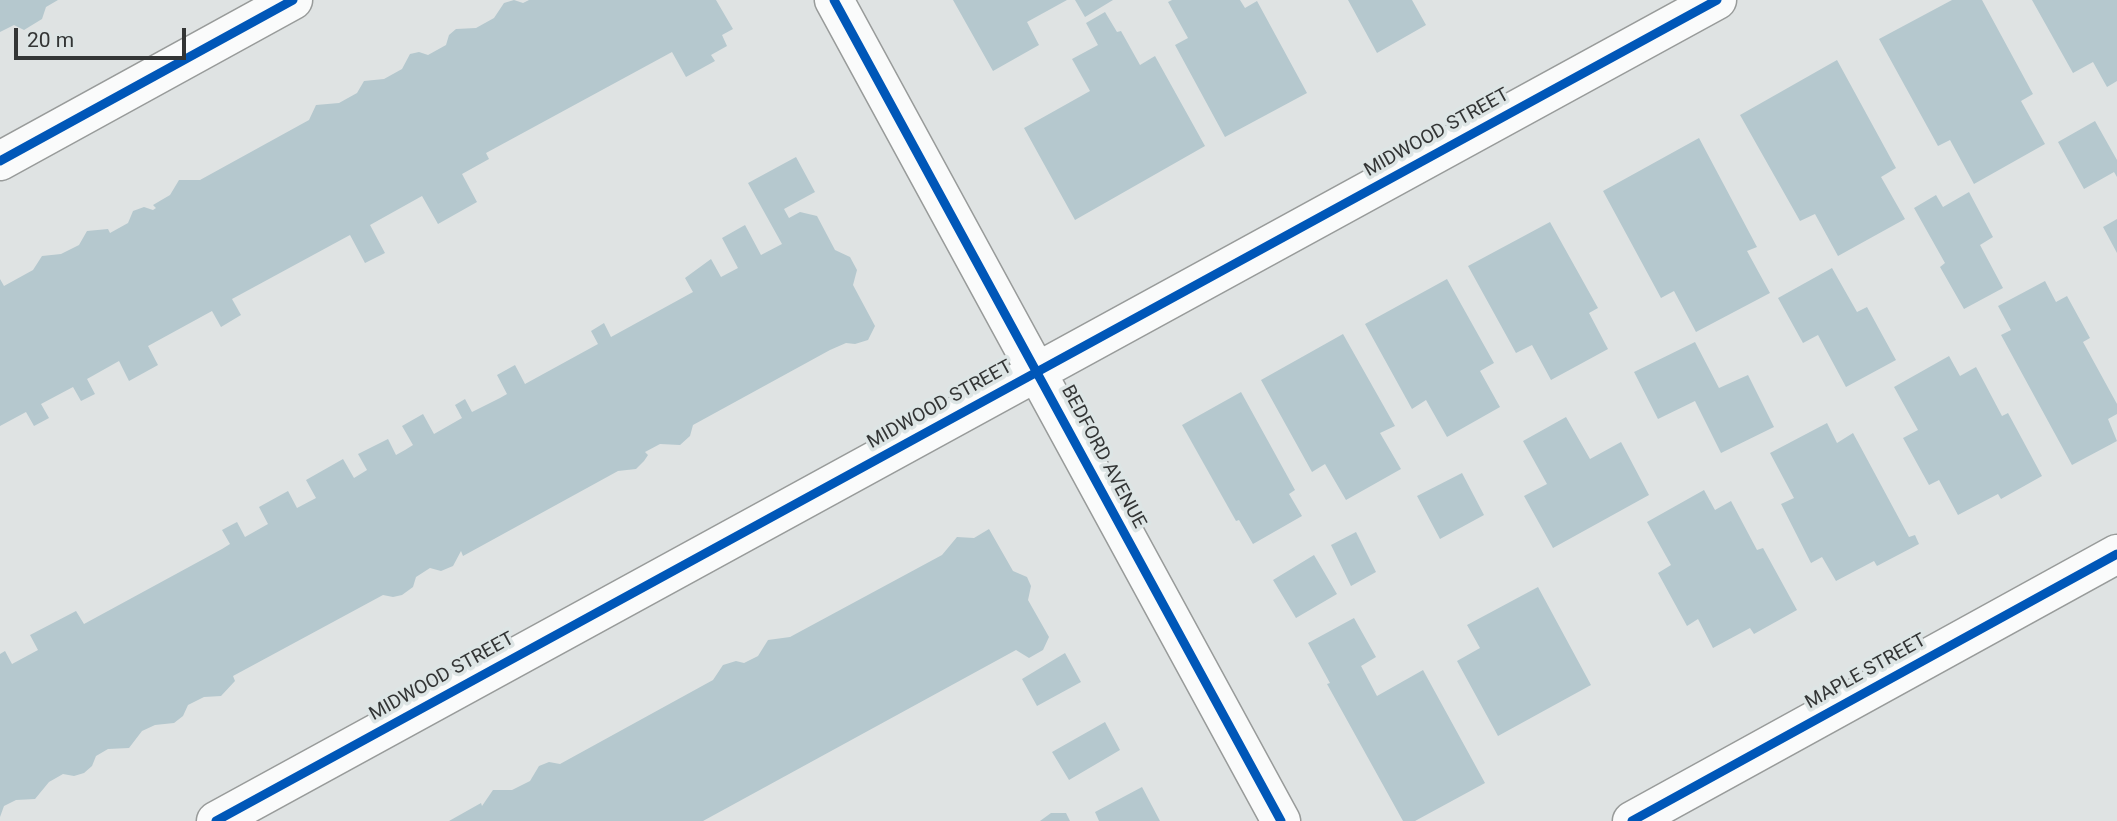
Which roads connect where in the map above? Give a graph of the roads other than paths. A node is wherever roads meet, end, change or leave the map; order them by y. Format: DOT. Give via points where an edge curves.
graph roads {
  1 [pos="293,0"];
  2 [pos="834,0"];
  3 [pos="1717,0"];
  4 [pos="0,160"];
  5 [pos="1038,372"];
  6 [pos="2117,554"];
  7 [pos="216,821"];
  8 [pos="1281,821"];
  9 [pos="1632,821"];
  1 -- 4 [label="street"];
  2 -- 5 [label="street, BEDFORD AVENUE"];
  3 -- 5 [label="street, MIDWOOD STREET"];
  5 -- 7 [label="street, MIDWOOD STREET"];
  5 -- 8 [label="street, BEDFORD AVENUE"];
  6 -- 9 [label="street, MAPLE STREET"];
}
